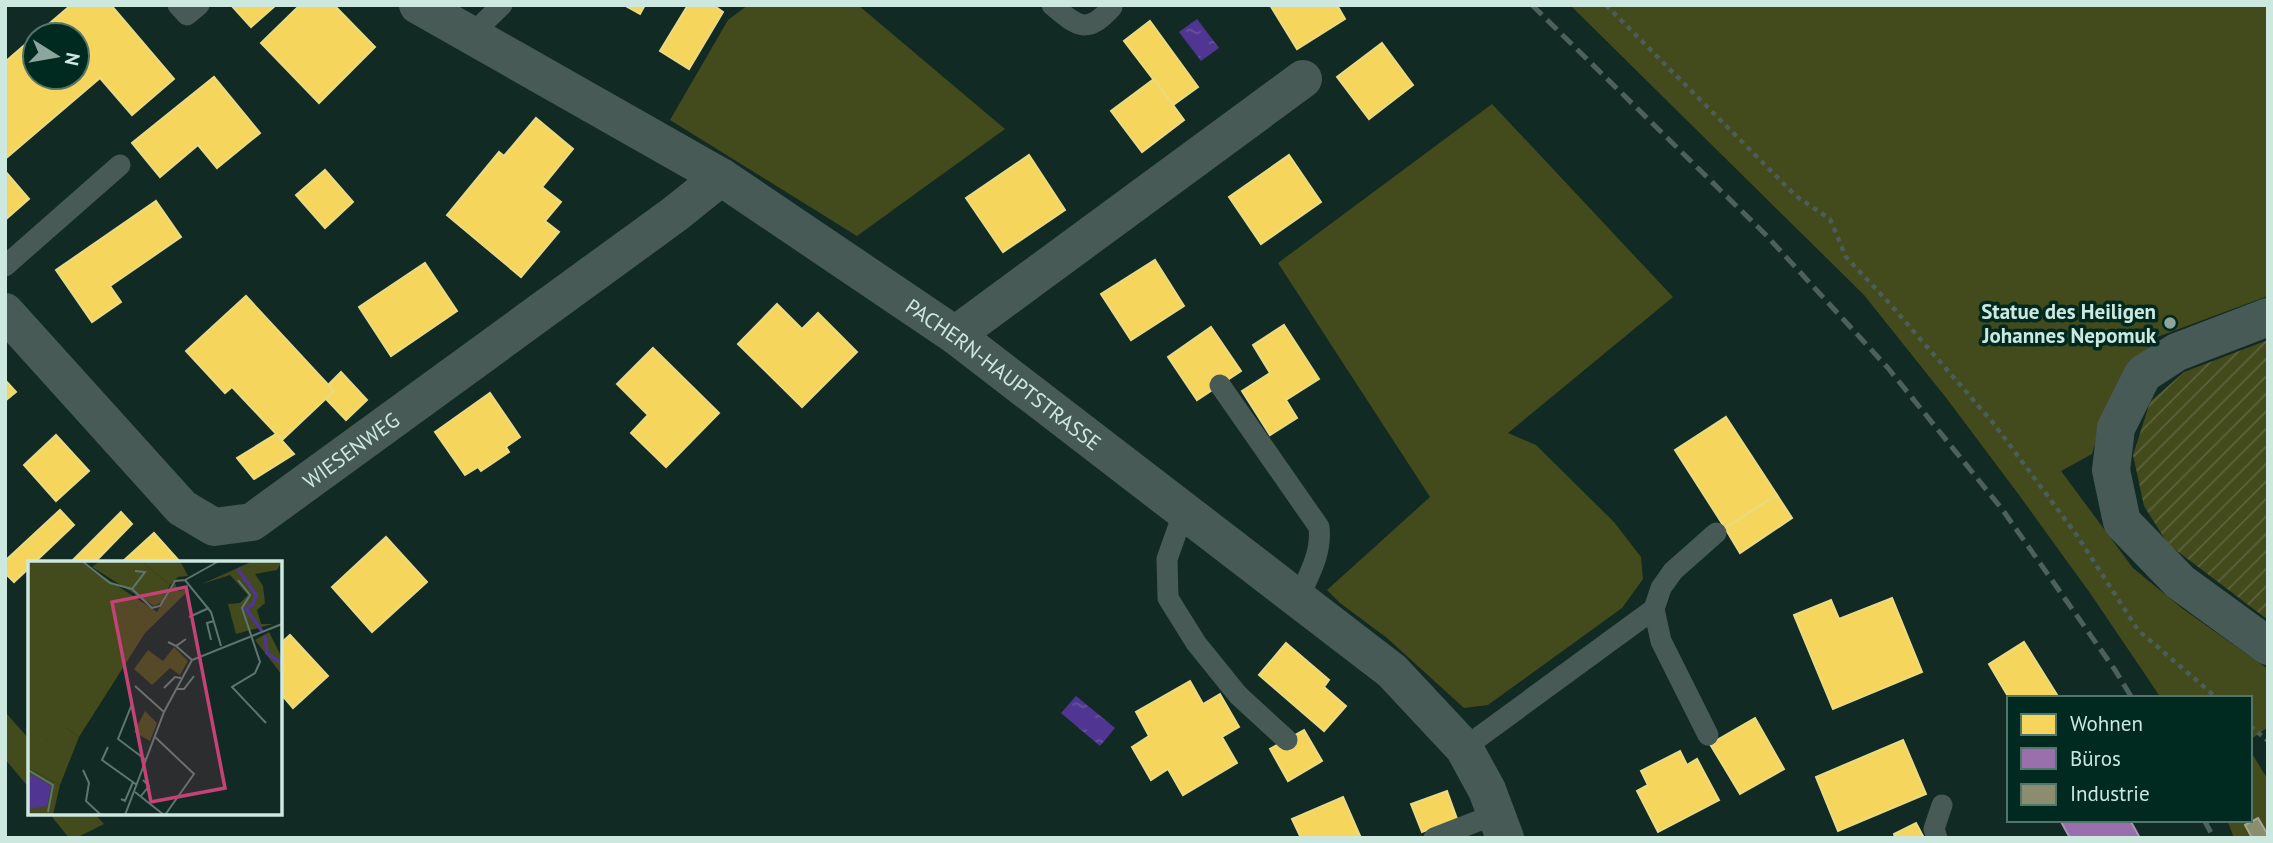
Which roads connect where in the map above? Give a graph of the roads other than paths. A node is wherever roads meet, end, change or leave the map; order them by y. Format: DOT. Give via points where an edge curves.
graph roads {
  1 [pos="178,5"];
  2 [pos="199,5"];
  3 [pos="418,5"];
  4 [pos="502,5"];
  5 [pos="1052,5"];
  6 [pos="1112,7"];
  7 [pos="471,35"];
  8 [pos="1303,79"];
  9 [pos="120,165"];
  10 [pos="721,177"];
  11 [pos="5,266"];
  12 [pos="5,312"];
  13 [pos="2268,317"];
  14 [pos="955,335"];
  15 [pos="1220,385"];
  16 [pos="1184,511"];
  17 [pos="1716,533"];
  18 [pos="1298,599"];
  19 [pos="1654,609"];
  20 [pos="2268,646"];
  21 [pos="1708,735"];
  22 [pos="1287,740"];
  23 [pos="1464,748"];
  24 [pos="1942,805"];
  25 [pos="1500,826"];
  26 [pos="1434,838"];
  27 [pos="1937,838"];
  1 -- 2 [label="lane" via="187,15"];
  3 -- 7 [label="main road, PACHERN-HAUPTSTRASSE"];
  4 -- 7 [label="lane"];
  5 -- 6 [label="lane" via="1082,25 1099,21"];
  7 -- 10 [label="main road, PACHERN-HAUPTSTRASSE"];
  8 -- 14 [label="main road"];
  9 -- 11 [label="lane"];
  10 -- 12 [label="main road, WIESENWEG" via="252,522 214,527 181,508"];
  10 -- 14 [label="main road, PACHERN-HAUPTSTRASSE"];
  13 -- 20 [label="main road" via="2177,352 2143,374 2116,428 2111,470 2122,522 2180,582"];
  14 -- 16 [label="main road, PACHERN-HAUPTSTRASSE"];
  15 -- 18 [label="lane" via="1319,527 1317,558"];
  16 -- 18 [label="main road, PACHERN-HAUPTSTRASSE"];
  16 -- 22 [label="lane" via="1167,559 1168,598 1196,643 1238,695"];
  17 -- 19 [label="lane" via="1673,571"];
  18 -- 23 [label="main road, PACHERN-HAUPTSTRASSE" via="1392,671"];
  19 -- 21 [label="lane" via="1661,641"];
  19 -- 23 [label="lane"];
  23 -- 25 [label="main road, PACHERN-HAUPTSTRASSE"];
  24 -- 27 [label="lane" via="1934,829"];
  25 -- 26 [label="lane"];
}
